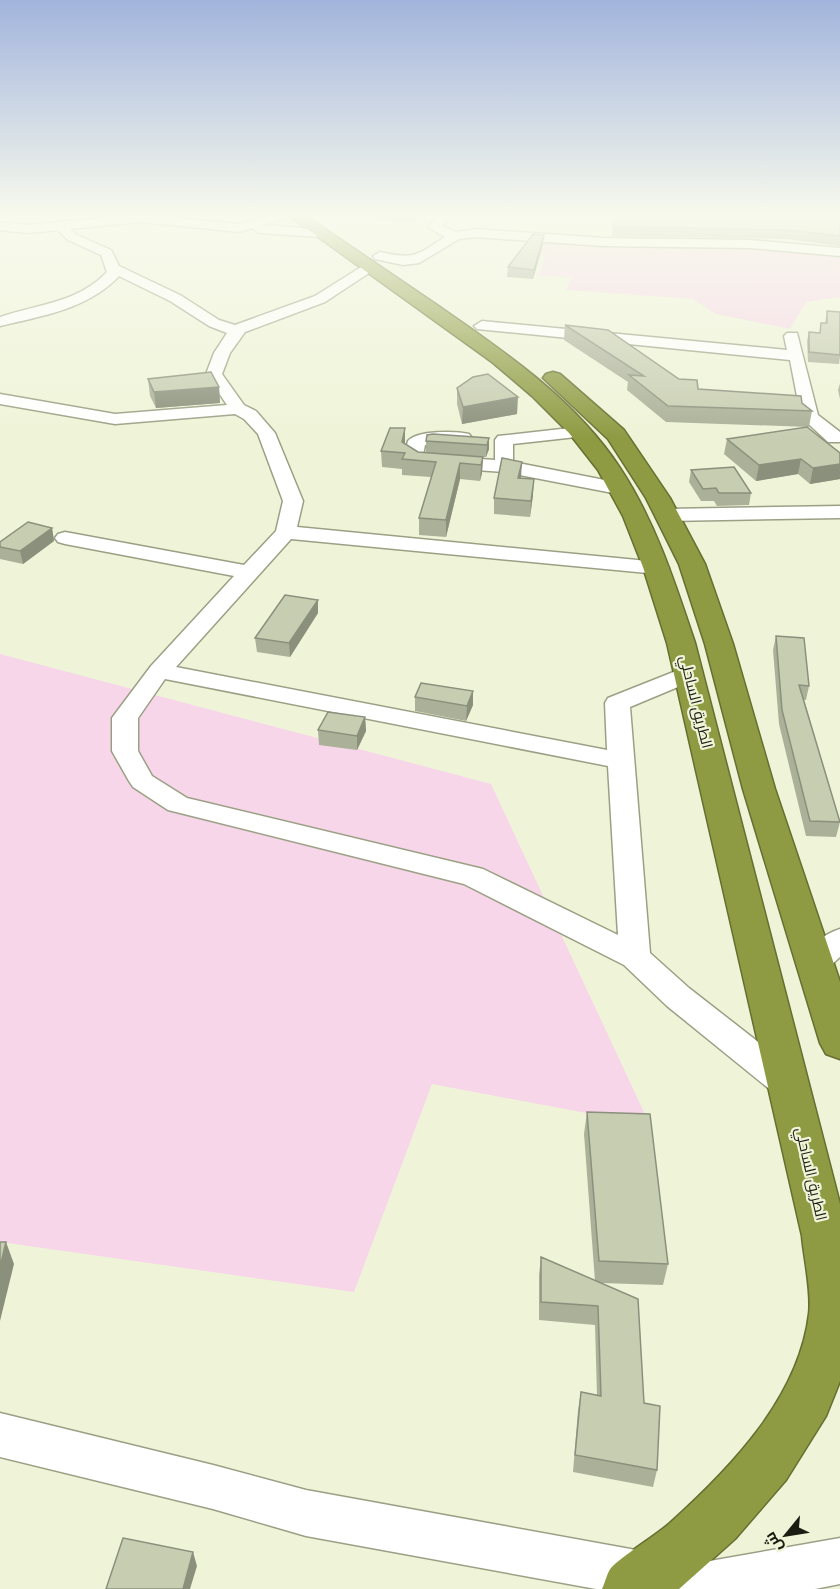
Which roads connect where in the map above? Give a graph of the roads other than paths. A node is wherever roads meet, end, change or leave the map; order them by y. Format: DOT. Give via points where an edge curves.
graph roads {
  1 [pos="93,290"];
  2 [pos="159,290"];
  3 [pos="333,290"];
  4 [pos="412,290"];
  5 [pos="423,290"];
  6 [pos="0,322"];
  7 [pos="482,326"];
  8 [pos="236,330"];
  9 [pos="792,336"];
  10 [pos="796,356"];
  11 [pos="0,399"];
  12 [pos="238,409"];
  13 [pos="579,432"];
  14 [pos="838,439"];
  15 [pos="504,440"];
  16 [pos="504,466"];
  17 [pos="618,488"];
  18 [pos="840,512"];
  19 [pos="667,515"];
  20 [pos="286,532"];
  21 [pos="65,538"];
  22 [pos="658,568"];
  23 [pos="250,573"];
  24 [pos="159,671"];
  25 [pos="689,674"];
  26 [pos="621,761"];
  27 [pos="840,940"];
  28 [pos="635,957"];
  29 [pos="813,963"];
  30 [pos="840,1043"];
  31 [pos="790,1086"];
  32 [pos="837,1326"];
  33 [pos="0,1435"];
  34 [pos="840,1561"];
  35 [pos="656,1584"];
  1 -- 6 [label="street" via="53,310"];
  2 -- 8 [label="street" via="214,323"];
  3 -- 8 [label="street" via="318,300"];
  4 -- 13 [label="highway, الطريق الساحلي" via="503,360"];
  5 -- 7 [label="highway, الطريق الساحلي"];
  7 -- 10 [label="street"];
  7 -- 19 [label="highway, الطريق الساحلي" via="526,356 616,435"];
  8 -- 12 [label="street" via="222,348 214,374"];
  9 -- 10 [label="street"];
  10 -- 14 [label="street" via="810,417"];
  11 -- 12 [label="street" via="116,419"];
  12 -- 20 [label="street" via="250,415 266,433 288,484 292,501"];
  13 -- 15 [label="street"];
  13 -- 17 [label="highway, الطريق الساحلي" via="595,449"];
  15 -- 16 [label="street"];
  15 -- 16 [label="street" via="441,437 417,441 413,457"];
  16 -- 17 [label="street"];
  17 -- 22 [label="highway, الطريق الساحلي"];
  18 -- 19 [label="street"];
  19 -- 29 [label="highway, الطريق الساحلي" via="692,564 719,644"];
  20 -- 22 [label="street"];
  20 -- 23 [label="street"];
  21 -- 23 [label="street"];
  22 -- 25 [label="highway, الطريق الساحلي"];
  23 -- 24 [label="street"];
  24 -- 26 [label="street"];
  24 -- 28 [label="street" via="125,718 125,751 141,781 178,804 473,876"];
  25 -- 26 [label="street" via="616,703"];
  25 -- 31 [label="highway, الطريق الساحلي"];
  26 -- 28 [label="street"];
  27 -- 29 [label="street"];
  28 -- 31 [label="street" via="678,997"];
  29 -- 30 [label="highway, الطريق الساحلي"];
  31 -- 32 [label="highway, الطريق الساحلي" via="825,1236"];
  32 -- 35 [label="highway" via="781,1441 754,1477"];
  33 -- 35 [label="street" via="213,1486 306,1514"];
  34 -- 35 [label="street"];
}
